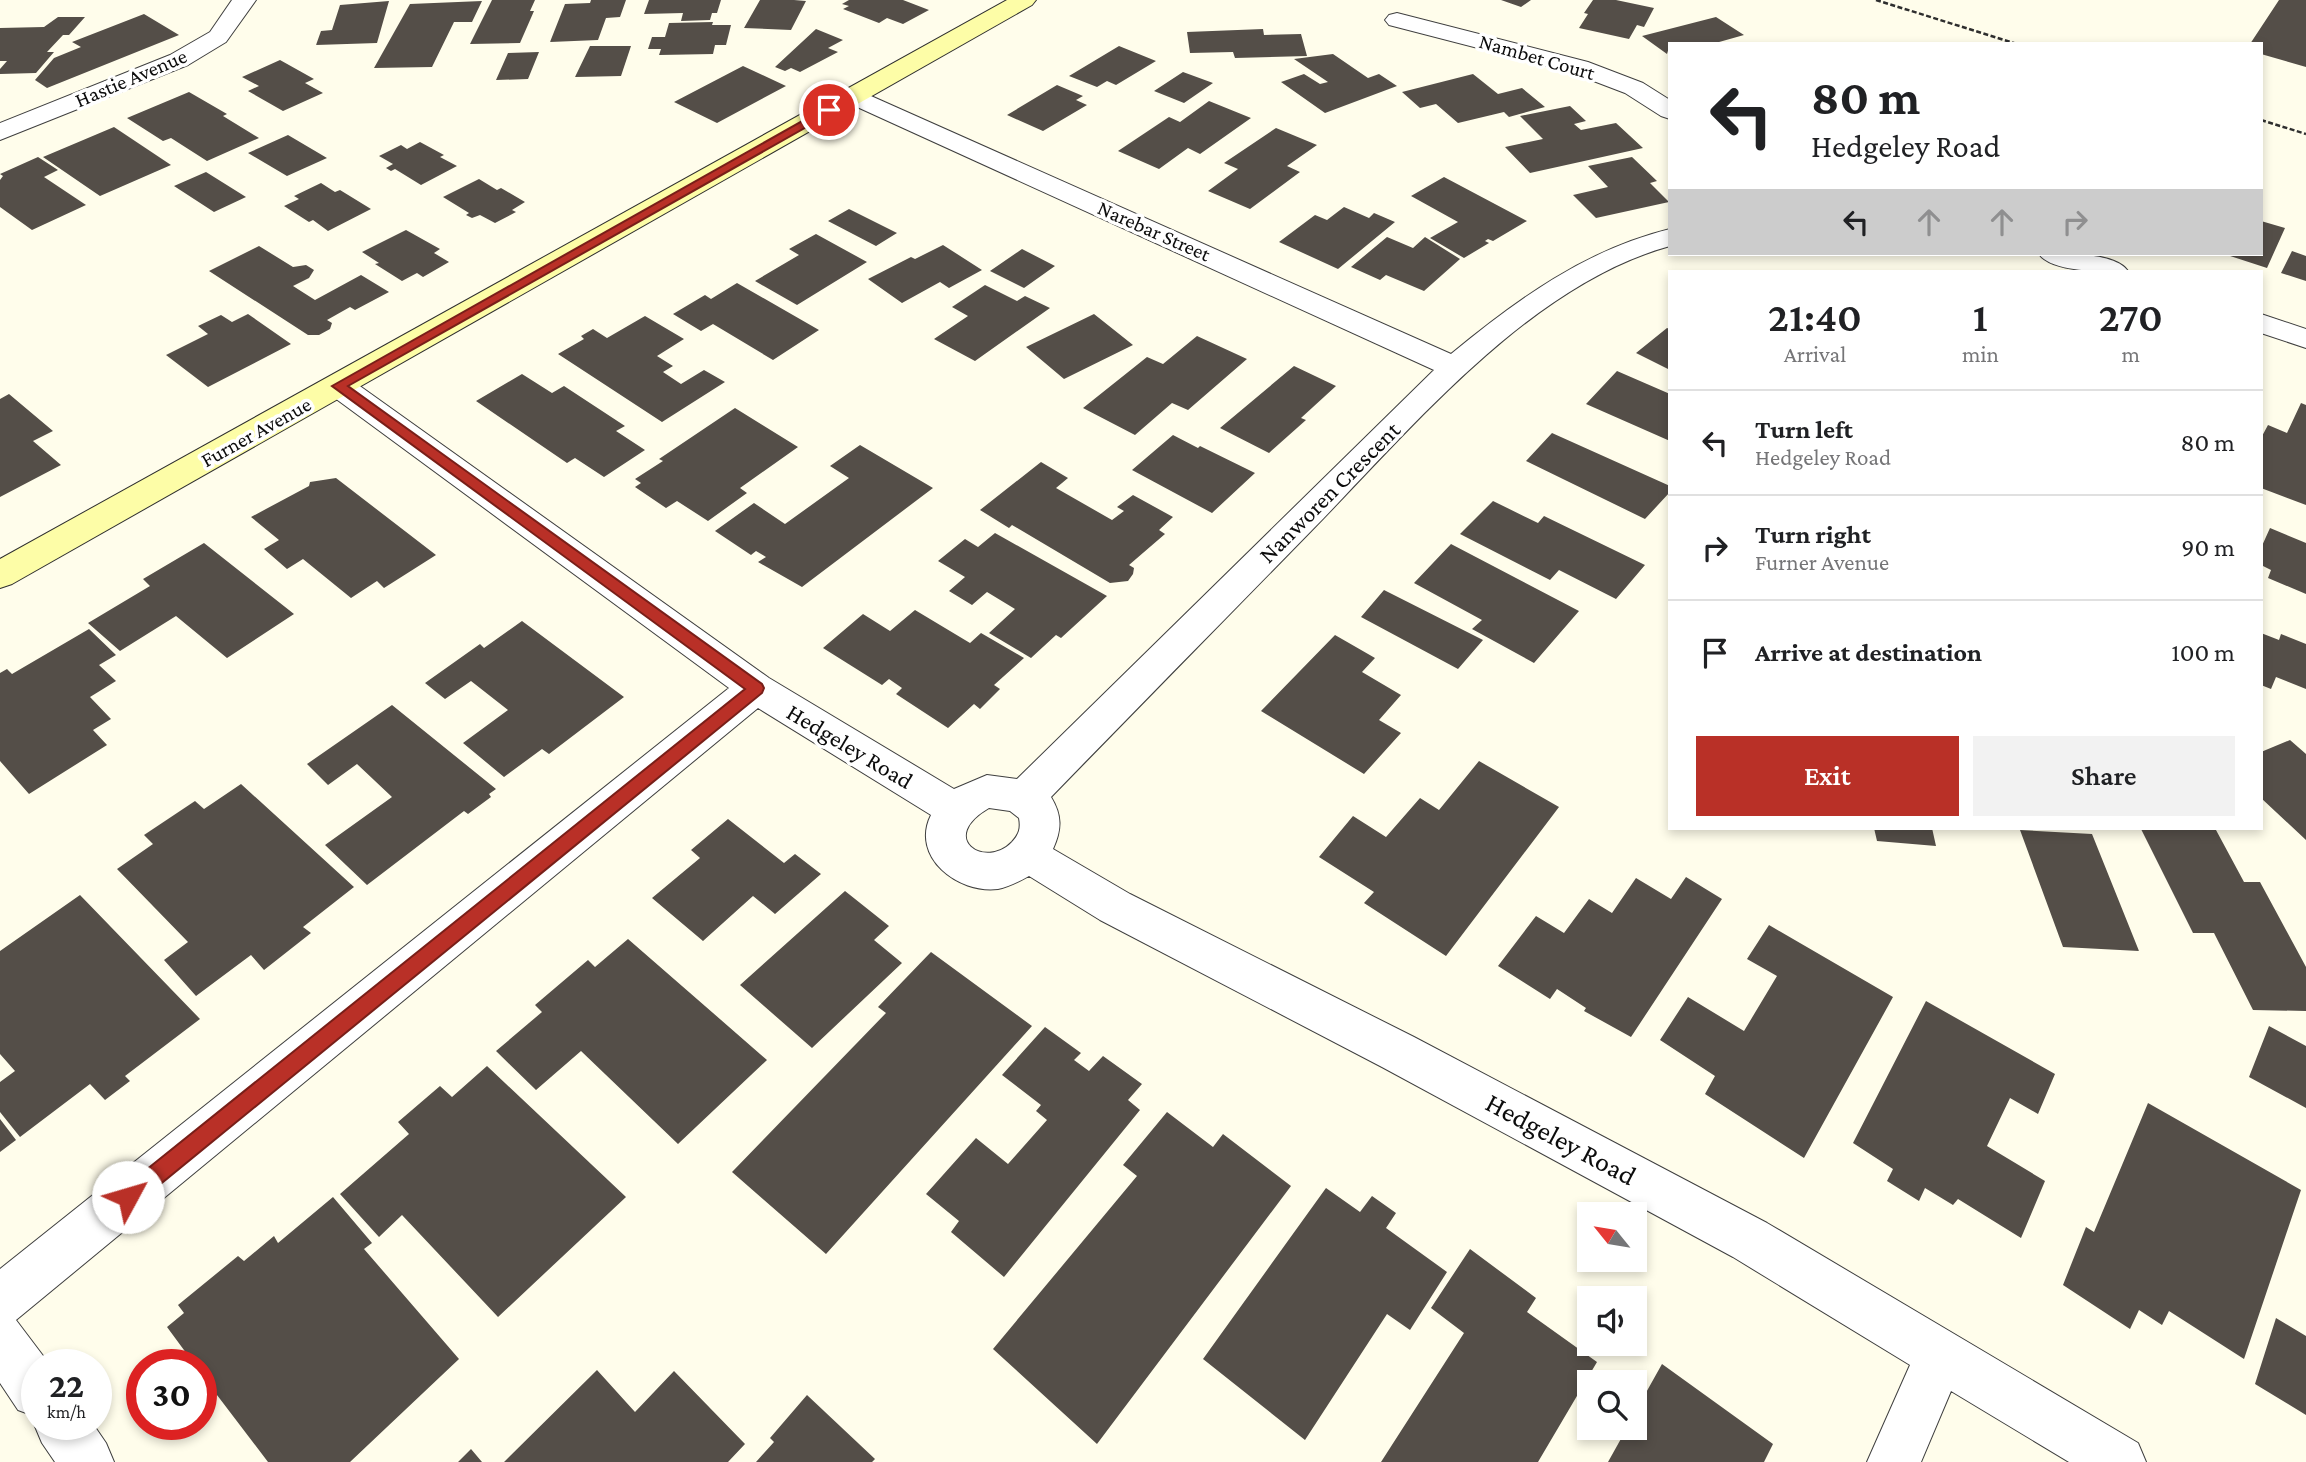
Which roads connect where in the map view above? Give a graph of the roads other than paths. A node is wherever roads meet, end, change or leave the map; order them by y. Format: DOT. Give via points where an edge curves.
graph roads {
  1 [pos="244,0"];
  2 [pos="1024,0"];
  3 [pos="1397,20"];
  4 [pos="853,96"];
  5 [pos="1668,110"];
  6 [pos="0,132"];
  7 [pos="1668,237"];
  8 [pos="2060,256"];
  9 [pos="2110,270"];
  10 [pos="2263,324"];
  11 [pos="2306,339"];
  12 [pos="1454,367"];
  13 [pos="339,386"];
  14 [pos="0,575"];
  15 [pos="756,688"];
  16 [pos="1025,797"];
  17 [pos="954,809"];
  18 [pos="1030,856"];
  19 [pos="0,1301"];
  20 [pos="0,1339"];
  21 [pos="1940,1356"];
  22 [pos="21,1369"];
  23 [pos="72,1440"];
  24 [pos="87,1462"];
  25 [pos="1894,1462"];
  26 [pos="2119,1462"];
  1 -- 6 [label="street, Hastie Avenue" via="218,37 179,60"];
  2 -- 4 [label="street, Furner Avenue"];
  3 -- 5 [label="street, Nambet Court" via="1579,67 1634,88"];
  4 -- 12 [label="street, Narebar Street"];
  4 -- 13 [label="street, Furner Avenue"];
  7 -- 12 [label="street, Nanworen Crescent" via="1591,268 1522,310"];
  8 -- 9 [label="street"];
  10 -- 11 [label="street"];
  12 -- 16 [label="street, Nanworen Crescent"];
  13 -- 14 [label="street, Furner Avenue"];
  13 -- 15 [label="street, Hedgeley Road"];
  15 -- 17 [label="street, Hedgeley Road"];
  15 -- 19 [label="street"];
  16 -- 17 [label="street" via="987,791 968,797"];
  16 -- 18 [label="street" via="1037,809 1042,825 1040,841"];
  17 -- 18 [label="street" via="944,838 961,864 997,871"];
  18 -- 21 [label="street, Hedgeley Road" via="1115,907 1750,1240"];
  20 -- 22 [label="street"];
  21 -- 25 [label="street"];
  21 -- 26 [label="street, Hedgeley Road"];
  23 -- 24 [label="street"];
}
